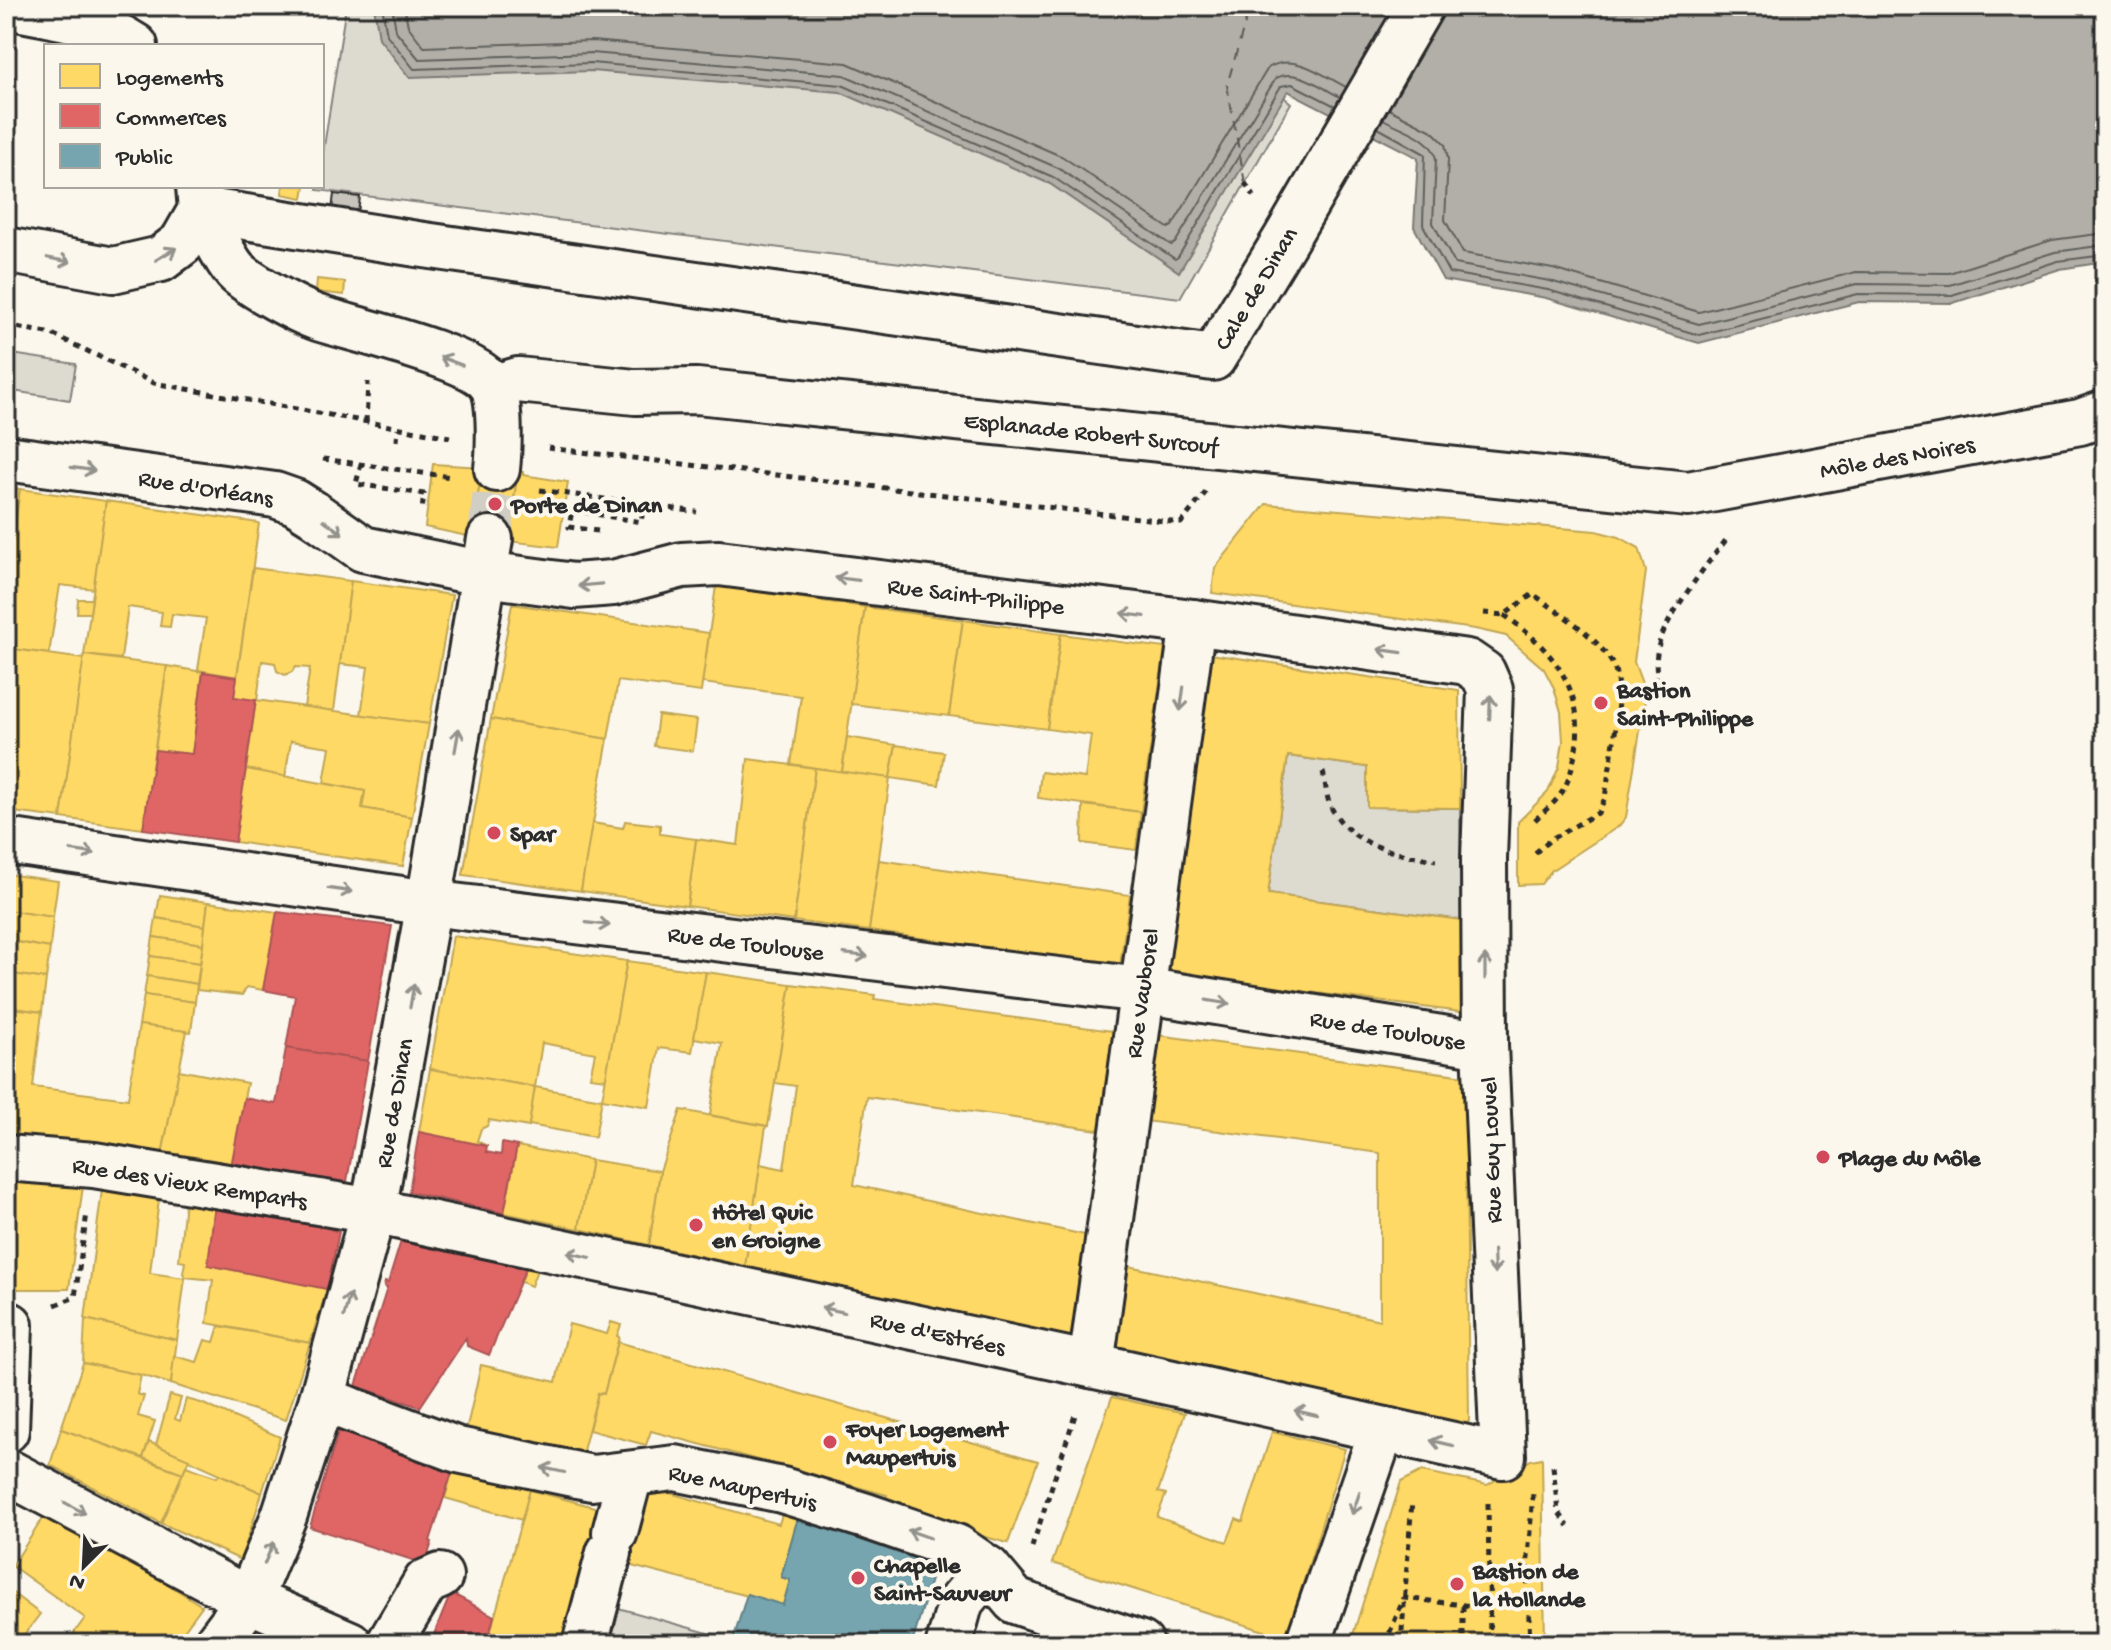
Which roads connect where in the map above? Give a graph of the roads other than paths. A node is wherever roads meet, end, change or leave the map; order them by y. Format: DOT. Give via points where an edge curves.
graph roads {
  1 [pos="6,6"];
  2 [pos="1421,6"];
  3 [pos="132,44"];
  4 [pos="200,198"];
  5 [pos="6,250"];
  6 [pos="494,387"];
  7 [pos="2105,413"];
  8 [pos="499,455"];
  9 [pos="6,458"];
  10 [pos="1688,494"];
  11 [pos="488,556"];
  12 [pos="1193,622"];
  13 [pos="1467,662"];
  14 [pos="6,841"];
  15 [pos="429,903"];
  16 [pos="1141,990"];
  17 [pos="1485,1045"];
  18 [pos="6,1158"];
  19 [pos="373,1211"];
  20 [pos="8,1325"];
  21 [pos="1091,1365"];
  22 [pos="322,1399"];
  23 [pos="6,1430"];
  24 [pos="1382,1430"];
  25 [pos="6,1471"];
  26 [pos="630,1475"];
  27 [pos="1508,1476"];
  28 [pos="440,1576"];
  29 [pos="1001,1585"];
  30 [pos="249,1600"];
  31 [pos="216,1644"];
  32 [pos="350,1644"];
  33 [pos="389,1644"];
  34 [pos="585,1644"];
  35 [pos="949,1644"];
  36 [pos="1141,1644"];
  37 [pos="1308,1644"];
  1 -- 3 [label="street" via="82,21"];
  2 -- 4 [label="street, Cale de Dinan" via="1213,358 922,317"];
  5 -- 4 [label="street, one-way" via="113,270 161,259 182,243"];
  6 -- 4 [label="street, one-way" via="481,372 378,333 316,317 236,272"];
  6 -- 8 [label="street"];
  6 -- 10 [label="street, Esplanade Robert Surcouf" via="518,380 635,392 697,391"];
  7 -- 10 [label="street, Môle des Noires" via="2080,422"];
  9 -- 11 [label="street, Rue d'Orléans, one-way" via="275,495 295,502 363,549"];
  12 -- 11 [label="street, Rue Saint-Philippe, one-way" via="719,563 574,586"];
  15 -- 11 [label="street, Rue de Dinan, one-way"];
  13 -- 12 [label="street, Rue Saint-Philippe, one-way"];
  12 -- 16 [label="street, Rue Vauborel, one-way"];
  17 -- 13 [label="street, Rue Guy Louvel, one-way" via="1490,689 1483,673"];
  14 -- 15 [label="street, Rue de Toulouse, one-way"];
  15 -- 16 [label="street, Rue de Toulouse, one-way"];
  19 -- 15 [label="street, Rue de Dinan, one-way"];
  16 -- 17 [label="street, Rue de Toulouse, one-way"];
  16 -- 21 [label="street, Rue Vauborel"];
  17 -- 27 [label="street, Rue Guy Louvel, one-way"];
  18 -- 19 [label="street, Rue des Vieux Remparts" via="94,1165"];
  21 -- 19 [label="street, Rue d'Estrées, one-way"];
  22 -- 19 [label="street, Rue de Dinan, one-way"];
  20 -- 23 [label="street"];
  24 -- 21 [label="street, Rue d'Estrées, one-way"];
  26 -- 22 [label="street, Rue Maupertuis, one-way" via="592,1478 458,1450"];
  30 -- 22 [label="street, Rue de Dinan, one-way" via="284,1516"];
  27 -- 24 [label="street, Rue d'Estrées, one-way"];
  24 -- 37 [label="street, one-way"];
  25 -- 30 [label="street, one-way"];
  29 -- 26 [label="street, Rue Maupertuis, one-way" via="956,1547 782,1490 675,1468"];
  26 -- 34 [label="street"];
  28 -- 33 [label="street" via="426,1582"];
  29 -- 35 [label="street" via="961,1601"];
  29 -- 36 [label="street, Rue Maupertuis"];
  30 -- 31 [label="street, Rue de Dinan"];
  30 -- 32 [label="street"];
}
